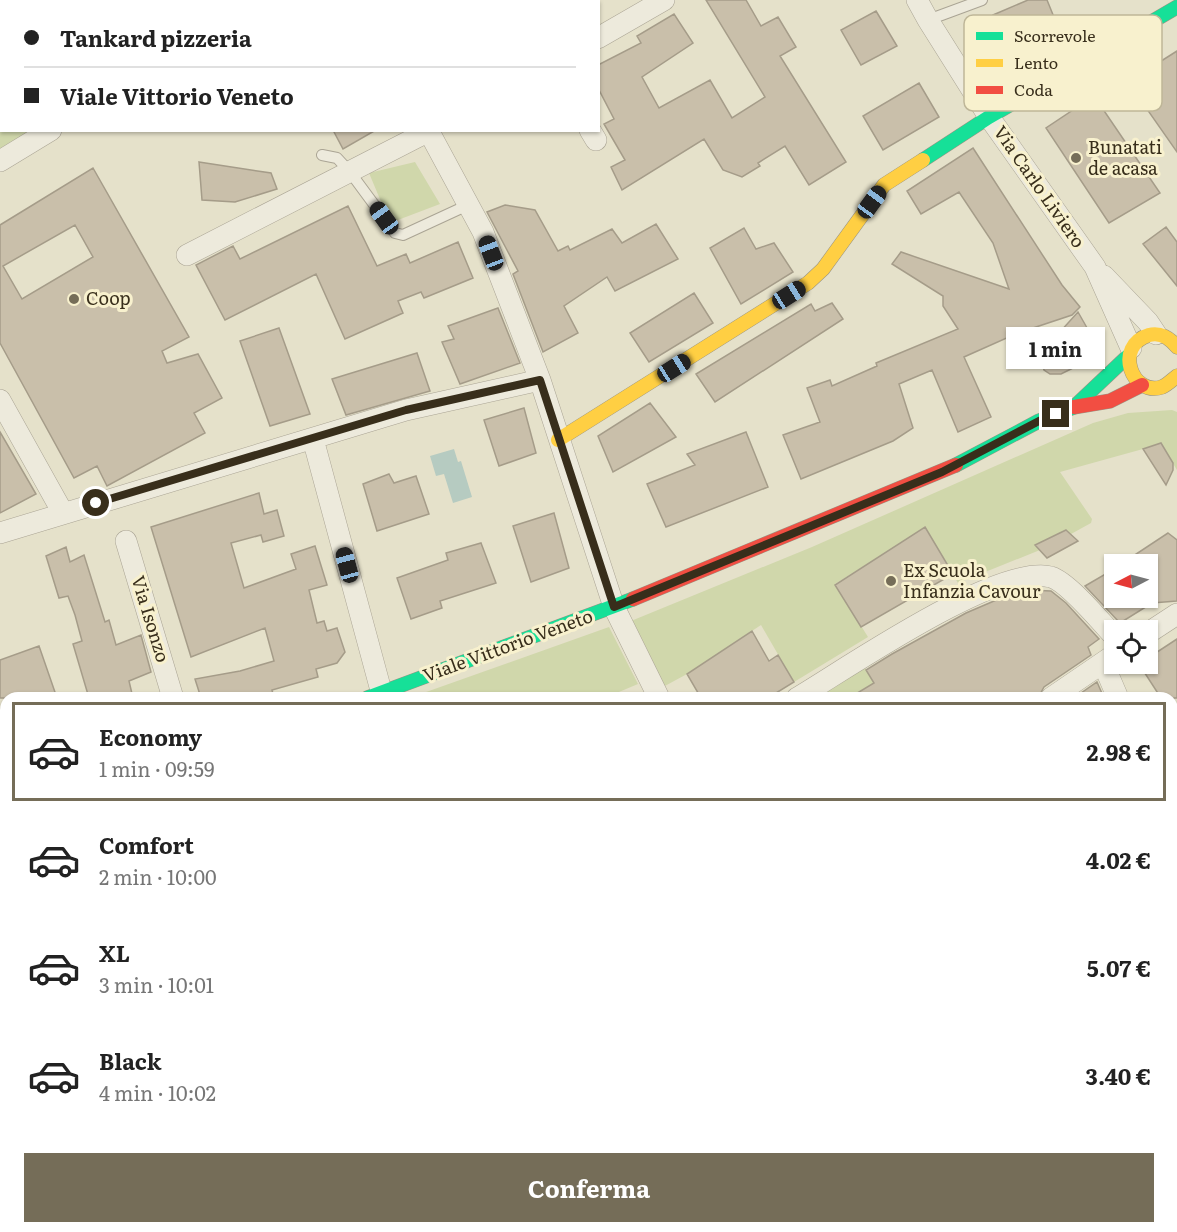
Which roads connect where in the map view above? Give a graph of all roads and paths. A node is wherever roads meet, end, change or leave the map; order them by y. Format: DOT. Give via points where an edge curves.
graph roads {
  1 [pos="664,0"];
  2 [pos="917,0"];
  3 [pos="982,0"];
  4 [pos="1177,7"];
  5 [pos="1162,16"];
  6 [pos="928,20"];
  7 [pos="600,37"];
  8 [pos="964,77"];
  9 [pos="985,111"];
  10 [pos="999,111"];
  11 [pos="989,117"];
  12 [pos="48,132"];
  13 [pos="427,132"];
  14 [pos="430,132"];
  15 [pos="322,155"];
  16 [pos="0,161"];
  17 [pos="350,172"];
  18 [pos="468,205"];
  19 [pos="187,255"];
  20 [pos="1095,267"];
  21 [pos="1169,337"];
  22 [pos="1130,352"];
  23 [pos="1177,376"];
  24 [pos="540,380"];
  25 [pos="1142,385"];
  26 [pos="1158,388"];
  27 [pos="0,400"];
  28 [pos="1171,400"];
  29 [pos="1074,407"];
  30 [pos="313,439"];
  31 [pos="558,440"];
  32 [pos="63,513"];
  33 [pos="0,533"];
  34 [pos="126,541"];
  35 [pos="614,607"];
  36 [pos="1177,614"];
  37 [pos="1104,626"];
  38 [pos="1158,626"];
  39 [pos="1104,662"];
  40 [pos="1112,674"];
  41 [pos="171,692"];
  42 [pos="377,692"];
  43 [pos="389,692"];
  44 [pos="656,692"];
  45 [pos="807,692"];
  46 [pos="1060,692"];
  47 [pos="1117,692"];
  1 -- 7 [label="street"];
  2 -- 6 [label="street, Via Carlo Liviero"];
  3 -- 6 [label="lane"];
  4 -- 5 [label="main road"];
  6 -- 8 [label="street, Via Carlo Liviero"];
  9 -- 11 [label="street, Via Carlo Liviero"];
  10 -- 11 [label="main road"];
  11 -- 20 [label="street, Via Carlo Liviero"];
  11 -- 31 [label="main road" via="884,185 823,269 808,283"];
  12 -- 16 [label="street"];
  13 -- 17 [label="street"];
  14 -- 18 [label="street"];
  15 -- 17 [label="lane" via="337,158"];
  17 -- 18 [label="lane" via="395,233 403,235"];
  17 -- 19 [label="street"];
  18 -- 24 [label="street" via="483,232"];
  20 -- 21 [label="street"];
  20 -- 22 [label="street, Via Carlo Liviero"];
  21 -- 22 [label="main road, Viale Vittorio Veneto" via="1142,337"];
  22 -- 25 [label="main road" via="1130,373"];
  22 -- 29 [label="main road, Viale Vittorio Veneto"];
  23 -- 26 [label="main road"];
  24 -- 30 [label="street" via="406,410"];
  24 -- 31 [label="street"];
  25 -- 26 [label="main road"];
  25 -- 29 [label="main road" via="1101,405"];
  26 -- 28 [label="main road"];
  27 -- 32 [label="street"];
  29 -- 35 [label="main road, Viale Vittorio Veneto" via="942,472"];
  30 -- 32 [label="street"];
  30 -- 42 [label="street"];
  31 -- 35 [label="street"];
  32 -- 33 [label="street"];
  34 -- 41 [label="street, Via Isonzo"];
  35 -- 43 [label="main road, Viale Vittorio Veneto"];
  35 -- 44 [label="street"];
  36 -- 38 [label="street"];
  37 -- 45 [label="street" via="1061,582 1049,577 1029,577 983,590"];
  39 -- 46 [label="street"];
  40 -- 47 [label="street"];
}
